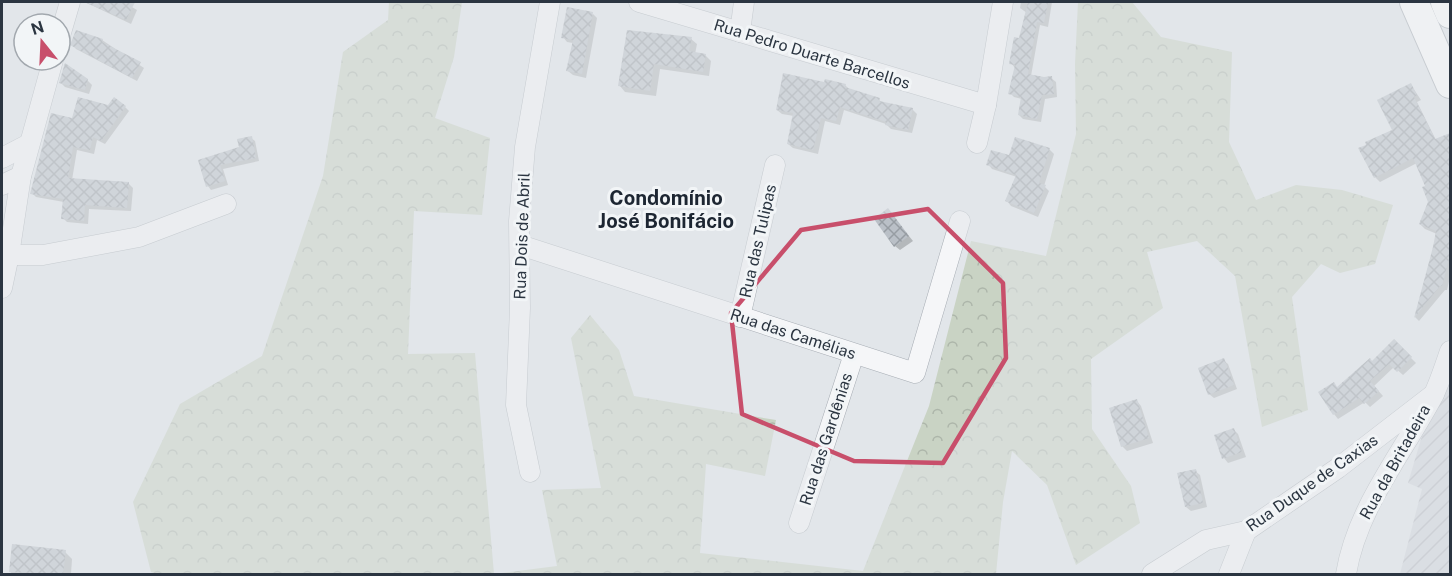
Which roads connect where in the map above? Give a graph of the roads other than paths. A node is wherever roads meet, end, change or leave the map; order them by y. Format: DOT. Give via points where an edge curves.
graph roads {
  1 [pos="550,2"];
  2 [pos="639,2"];
  3 [pos="744,2"];
  4 [pos="1003,2"];
  5 [pos="1414,2"];
  6 [pos="1445,2"];
  7 [pos="1450,14"];
  8 [pos="740,32"];
  9 [pos="1441,33"];
  10 [pos="50,72"];
  11 [pos="1450,84"];
  12 [pos="986,105"];
  13 [pos="977,143"];
  14 [pos="29,144"];
  15 [pos="2,158"];
  16 [pos="775,165"];
  17 [pos="21,176"];
  18 [pos="2,185"];
  19 [pos="226,204"];
  20 [pos="960,221"];
  21 [pos="520,245"];
  22 [pos="9,255"];
  23 [pos="2,288"];
  24 [pos="740,317"];
  25 [pos="1450,351"];
  26 [pos="854,354"];
  27 [pos="1434,394"];
  28 [pos="530,472"];
  29 [pos="799,523"];
  30 [pos="1246,531"];
  31 [pos="1152,574"];
  32 [pos="1229,574"];
  33 [pos="1346,574"];
  1 -- 21 [label="street, Rua Dois de Abril" via="525,147"];
  2 -- 8 [label="street, Rua Pedro Duarte Barcellos"];
  3 -- 8 [label="street"];
  4 -- 12 [label="street"];
  5 -- 9 [label="street"];
  6 -- 7 [label="street"];
  8 -- 12 [label="street, Rua Pedro Duarte Barcellos"];
  9 -- 11 [label="street"];
  10 -- 14 [label="street"];
  12 -- 13 [label="street"];
  14 -- 15 [label="street"];
  14 -- 17 [label="street"];
  16 -- 24 [label="street, Rua das Tulipas"];
  17 -- 18 [label="street"];
  17 -- 22 [label="street"];
  19 -- 22 [label="street" via="139,237 43,255"];
  20 -- 26 [label="street, Rua das Camélias" via="915,373"];
  21 -- 24 [label="street, Rua das Camélias"];
  21 -- 28 [label="street, Rua Dois de Abril" via="516,405"];
  22 -- 23 [label="street"];
  24 -- 26 [label="street, Rua das Camélias"];
  25 -- 27 [label="street, Rua da Britadeira"];
  26 -- 29 [label="street, Rua das Gardênias"];
  27 -- 30 [label="street, Rua Duque de Caxias" via="1338,468"];
  27 -- 33 [label="street, Rua da Britadeira" via="1359,527"];
  30 -- 31 [label="street, Rua Duque de Caxias" via="1206,540"];
  30 -- 32 [label="street"];
}
